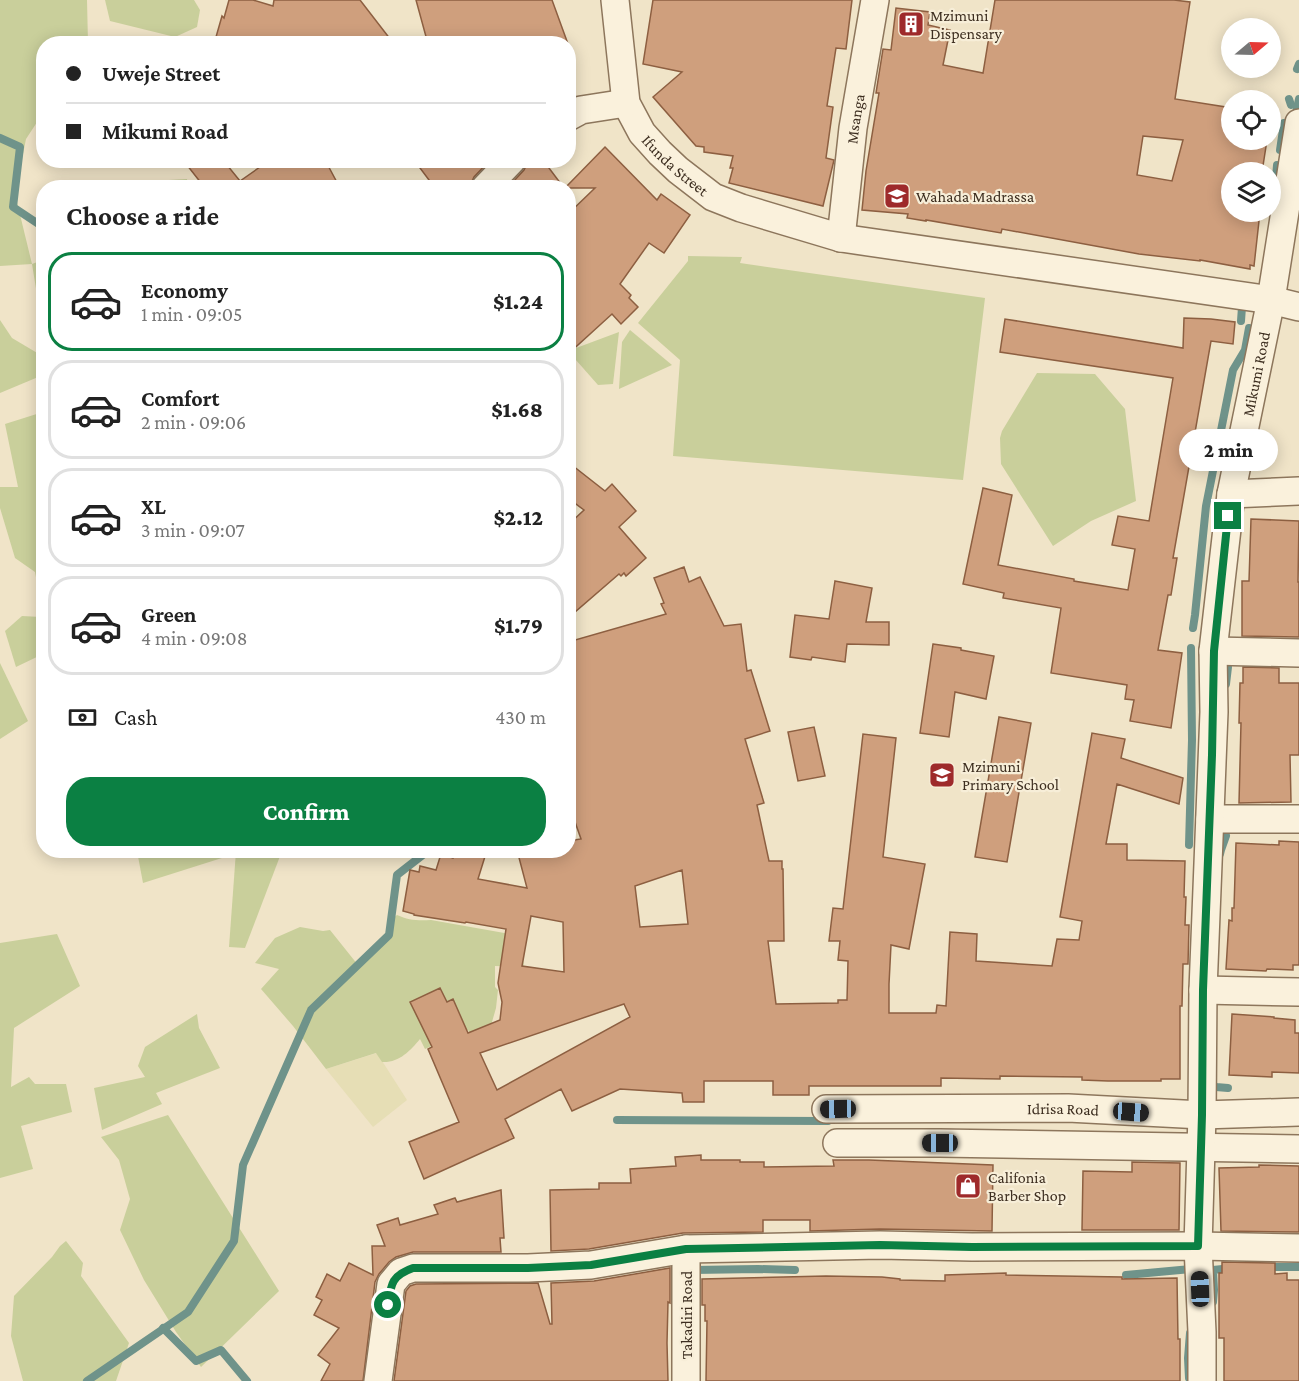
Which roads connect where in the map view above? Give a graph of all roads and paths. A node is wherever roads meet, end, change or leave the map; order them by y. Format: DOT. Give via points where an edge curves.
graph roads {
  1 [pos="615,0"];
  2 [pos="874,0"];
  3 [pos="626,103"];
  4 [pos="576,113"];
  5 [pos="1299,123"];
  6 [pos="504,168"];
  7 [pos="493,180"];
  8 [pos="841,238"];
  9 [pos="1271,300"];
  10 [pos="1299,307"];
  11 [pos="1299,491"];
  12 [pos="1231,494"];
  13 [pos="1214,651"];
  14 [pos="1299,653"];
  15 [pos="1210,819"];
  16 [pos="1299,819"];
  17 [pos="1203,990"];
  18 [pos="1299,992"];
  19 [pos="942,1108"];
  20 [pos="826,1109"];
  21 [pos="1299,1112"];
  22 [pos="1202,1115"];
  23 [pos="837,1143"];
  24 [pos="940,1143"];
  25 [pos="1200,1146"];
  26 [pos="1299,1149"];
  27 [pos="1198,1246"];
  28 [pos="1299,1248"];
  29 [pos="686,1249"];
  30 [pos="378,1381"];
  31 [pos="686,1381"];
  32 [pos="1202,1381"];
  1 -- 3 [label="street, Ifunda Street"];
  2 -- 8 [label="street, Msanga" via="853,128"];
  3 -- 4 [label="street"];
  3 -- 8 [label="street, Ifunda Street" via="642,133 660,153 712,197"];
  5 -- 9 [label="street, Mikumi Road"];
  6 -- 7 [label="street"];
  8 -- 9 [label="street, Ifunda Street"];
  9 -- 10 [label="street, Ifunda Street"];
  9 -- 12 [label="street, Mikumi Road"];
  11 -- 12 [label="street"];
  12 -- 13 [label="street, Mikumi Road"];
  13 -- 14 [label="street"];
  13 -- 15 [label="street, Mikumi Road"];
  15 -- 16 [label="street"];
  15 -- 17 [label="street, Mikumi Road"];
  17 -- 18 [label="street"];
  17 -- 22 [label="street, Mikumi Road"];
  19 -- 20 [label="street, Idrisa Road"];
  19 -- 22 [label="street, Idrisa Road" via="1068,1108"];
  19 -- 24 [label="street"];
  21 -- 22 [label="street, Idrisa Road"];
  22 -- 25 [label="street, Mikumi Road"];
  23 -- 24 [label="street"];
  24 -- 25 [label="street"];
  25 -- 26 [label="street"];
  25 -- 27 [label="street, Mikumi Road"];
  27 -- 28 [label="street"];
  27 -- 29 [label="street"];
  27 -- 32 [label="street, Mikumi Road"];
  29 -- 30 [label="street" via="591,1265 426,1267 401,1272 391,1284"];
  29 -- 31 [label="street, Takadiri Road"];
}
